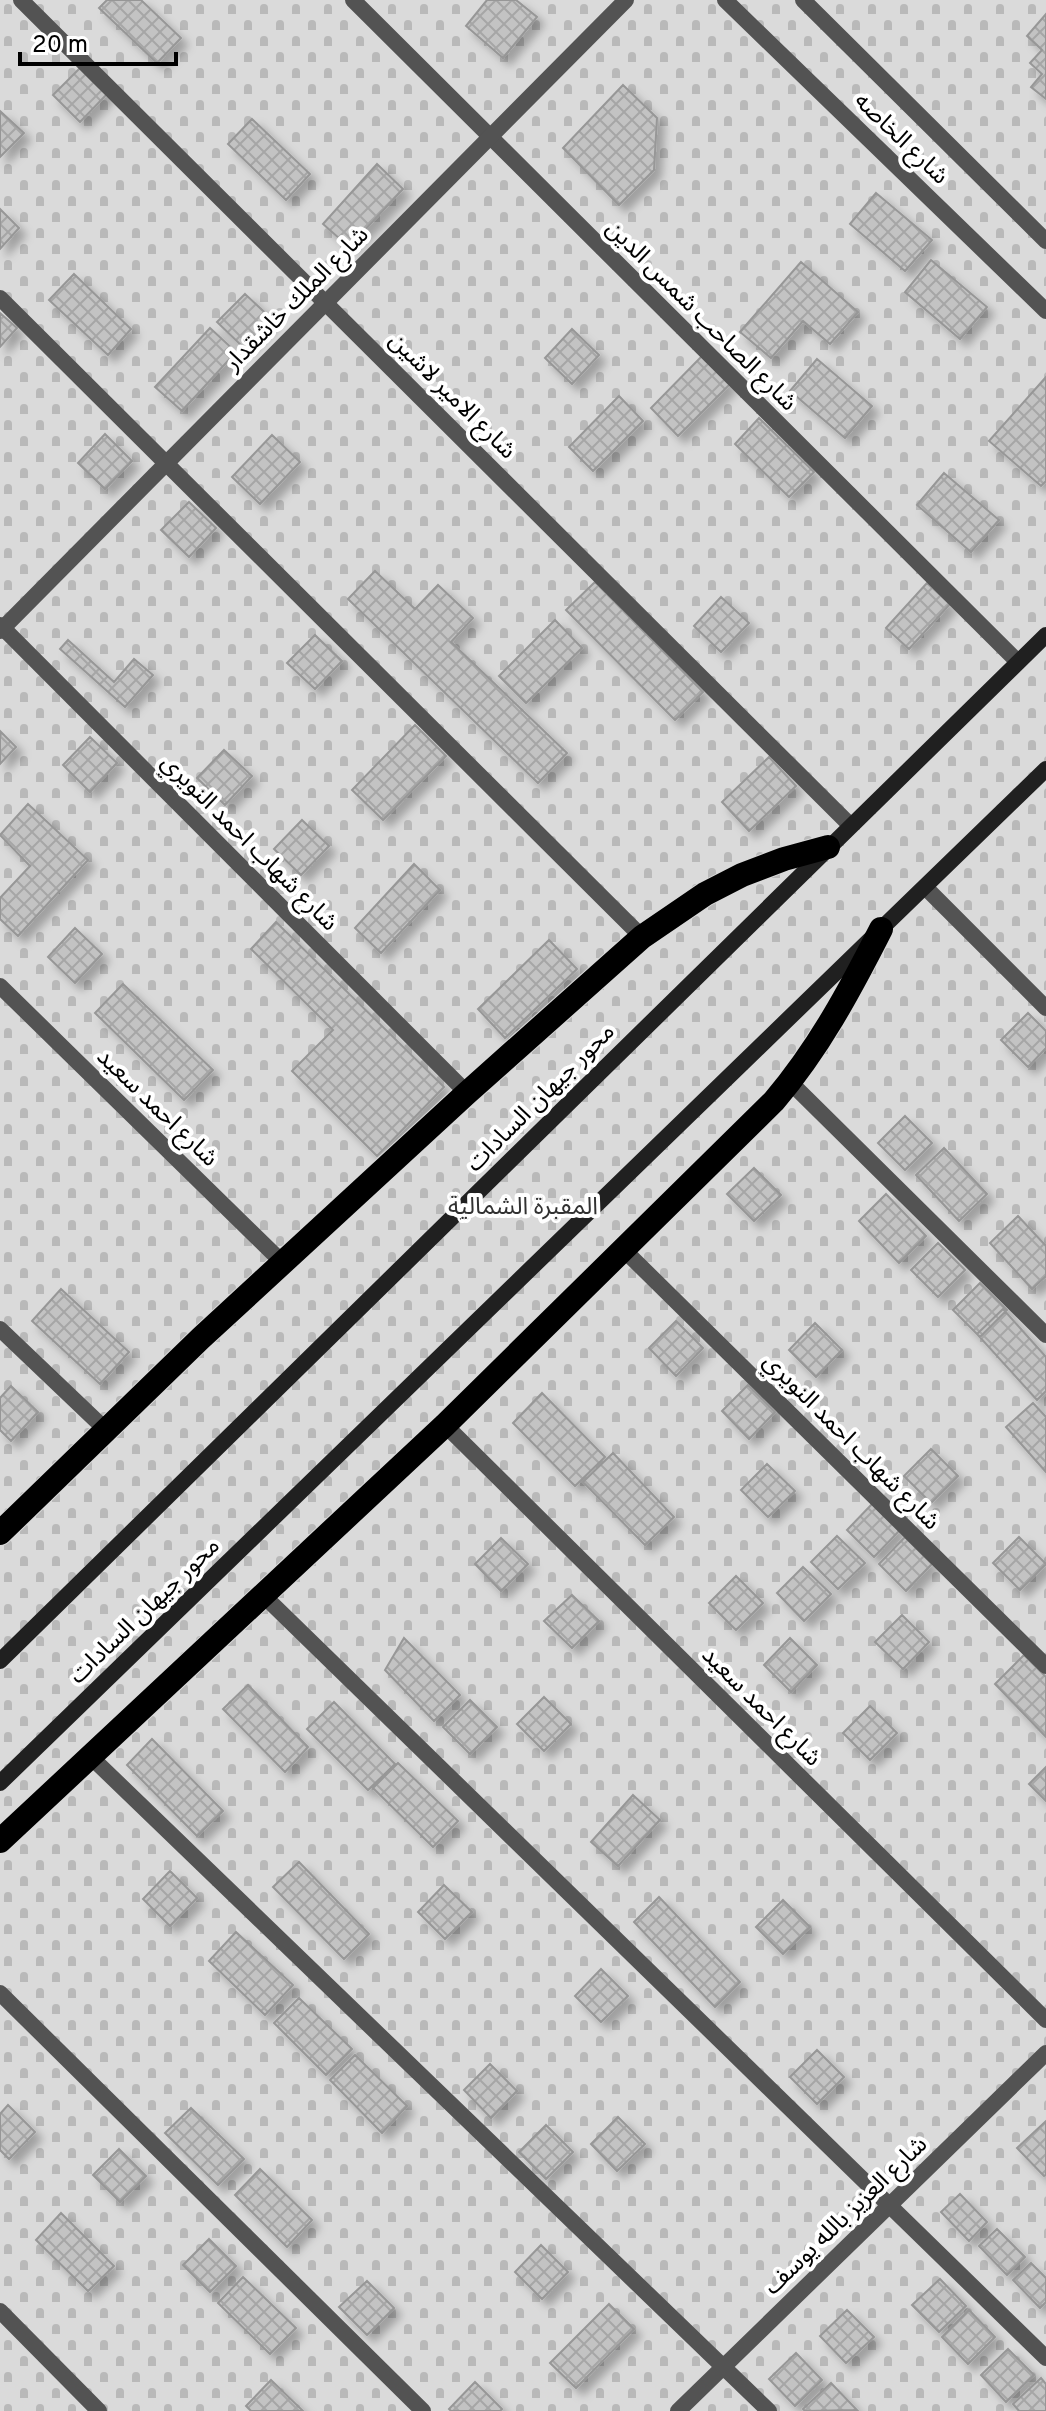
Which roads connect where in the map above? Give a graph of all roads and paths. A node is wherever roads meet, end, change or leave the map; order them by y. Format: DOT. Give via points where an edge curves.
graph roads {
  1 [pos="21,0"];
  2 [pos="353,0"];
  3 [pos="626,0"];
  4 [pos="725,0"];
  5 [pos="803,0"];
  6 [pos="489,138"];
  7 [pos="1046,241"];
  8 [pos="0,298"];
  9 [pos="326,302"];
  10 [pos="1046,311"];
  11 [pos="166,464"];
  12 [pos="1,628"];
  13 [pos="1046,635"];
  14 [pos="1018,662"];
  15 [pos="1046,769"];
  16 [pos="850,825"];
  17 [pos="828,847"];
  18 [pos="925,887"];
  19 [pos="881,929"];
  20 [pos="642,937"];
  21 [pos="0,986"];
  22 [pos="1046,1008"];
  23 [pos="790,1082"];
  24 [pos="467,1093"];
  25 [pos="624,1250"];
  26 [pos="283,1263"];
  27 [pos="0,1329"];
  28 [pos="1046,1335"];
  29 [pos="445,1425"];
  30 [pos="106,1430"];
  31 [pos="0,1533"];
  32 [pos="264,1596"];
  33 [pos="0,1661"];
  34 [pos="1046,1666"];
  35 [pos="92,1758"];
  36 [pos="0,1783"];
  37 [pos="0,1841"];
  38 [pos="0,1993"];
  39 [pos="1046,2020"];
  40 [pos="1046,2053"];
  41 [pos="891,2204"];
  42 [pos="0,2311"];
  43 [pos="1046,2358"];
  44 [pos="724,2366"];
  45 [pos="99,2411"];
  46 [pos="423,2411"];
  47 [pos="678,2411"];
  48 [pos="769,2411"];
  1 -- 9 [label="street, شارع الامير لاشين"];
  2 -- 6 [label="street, شارع الصاحب شمس الدين"];
  3 -- 6 [label="street, شارع الملك خاشقدار"];
  4 -- 10 [label="street, شارع الخاصه"];
  5 -- 7 [label="street, شارع الخاصه"];
  6 -- 9 [label="street, شارع الملك خاشقدار"];
  6 -- 14 [label="street, شارع الصاحب شمس الدين"];
  8 -- 11 [label="street"];
  9 -- 11 [label="street, شارع الملك خاشقدار"];
  9 -- 16 [label="street, شارع الامير لاشين"];
  11 -- 12 [label="street, شارع الملك خاشقدار"];
  11 -- 20 [label="street"];
  12 -- 24 [label="street, شارع شهاب احمد النويري"];
  13 -- 14 [label="main road, محور جيهان السادات"];
  14 -- 16 [label="main road, محور جيهان السادات"];
  15 -- 18 [label="main road, محور جيهان السادات"];
  16 -- 17 [label="main road, محور جيهان السادات"];
  17 -- 20 [label="highway" via="730,881"];
  17 -- 33 [label="main road, محور جيهان السادات"];
  18 -- 19 [label="main road, محور جيهان السادات"];
  18 -- 22 [label="street"];
  19 -- 23 [label="highway" via="834,1020"];
  19 -- 36 [label="main road, محور جيهان السادات"];
  20 -- 24 [label="highway"];
  21 -- 26 [label="street, شارع احمد سعيد"];
  23 -- 25 [label="highway"];
  23 -- 28 [label="street"];
  24 -- 26 [label="highway"];
  25 -- 29 [label="highway"];
  25 -- 34 [label="street, شارع شهاب احمد النويري"];
  26 -- 30 [label="highway"];
  27 -- 30 [label="street"];
  29 -- 32 [label="highway"];
  29 -- 39 [label="street, شارع احمد سعيد"];
  30 -- 31 [label="highway"];
  32 -- 35 [label="highway"];
  32 -- 41 [label="street"];
  35 -- 37 [label="highway"];
  35 -- 44 [label="street"];
  38 -- 46 [label="street"];
  40 -- 41 [label="street, شارع العزيز بالله يوسف"];
  41 -- 43 [label="street"];
  41 -- 44 [label="street, شارع العزيز بالله يوسف"];
  42 -- 45 [label="street"];
  44 -- 47 [label="street, شارع العزيز بالله يوسف"];
  44 -- 48 [label="street"];
}
